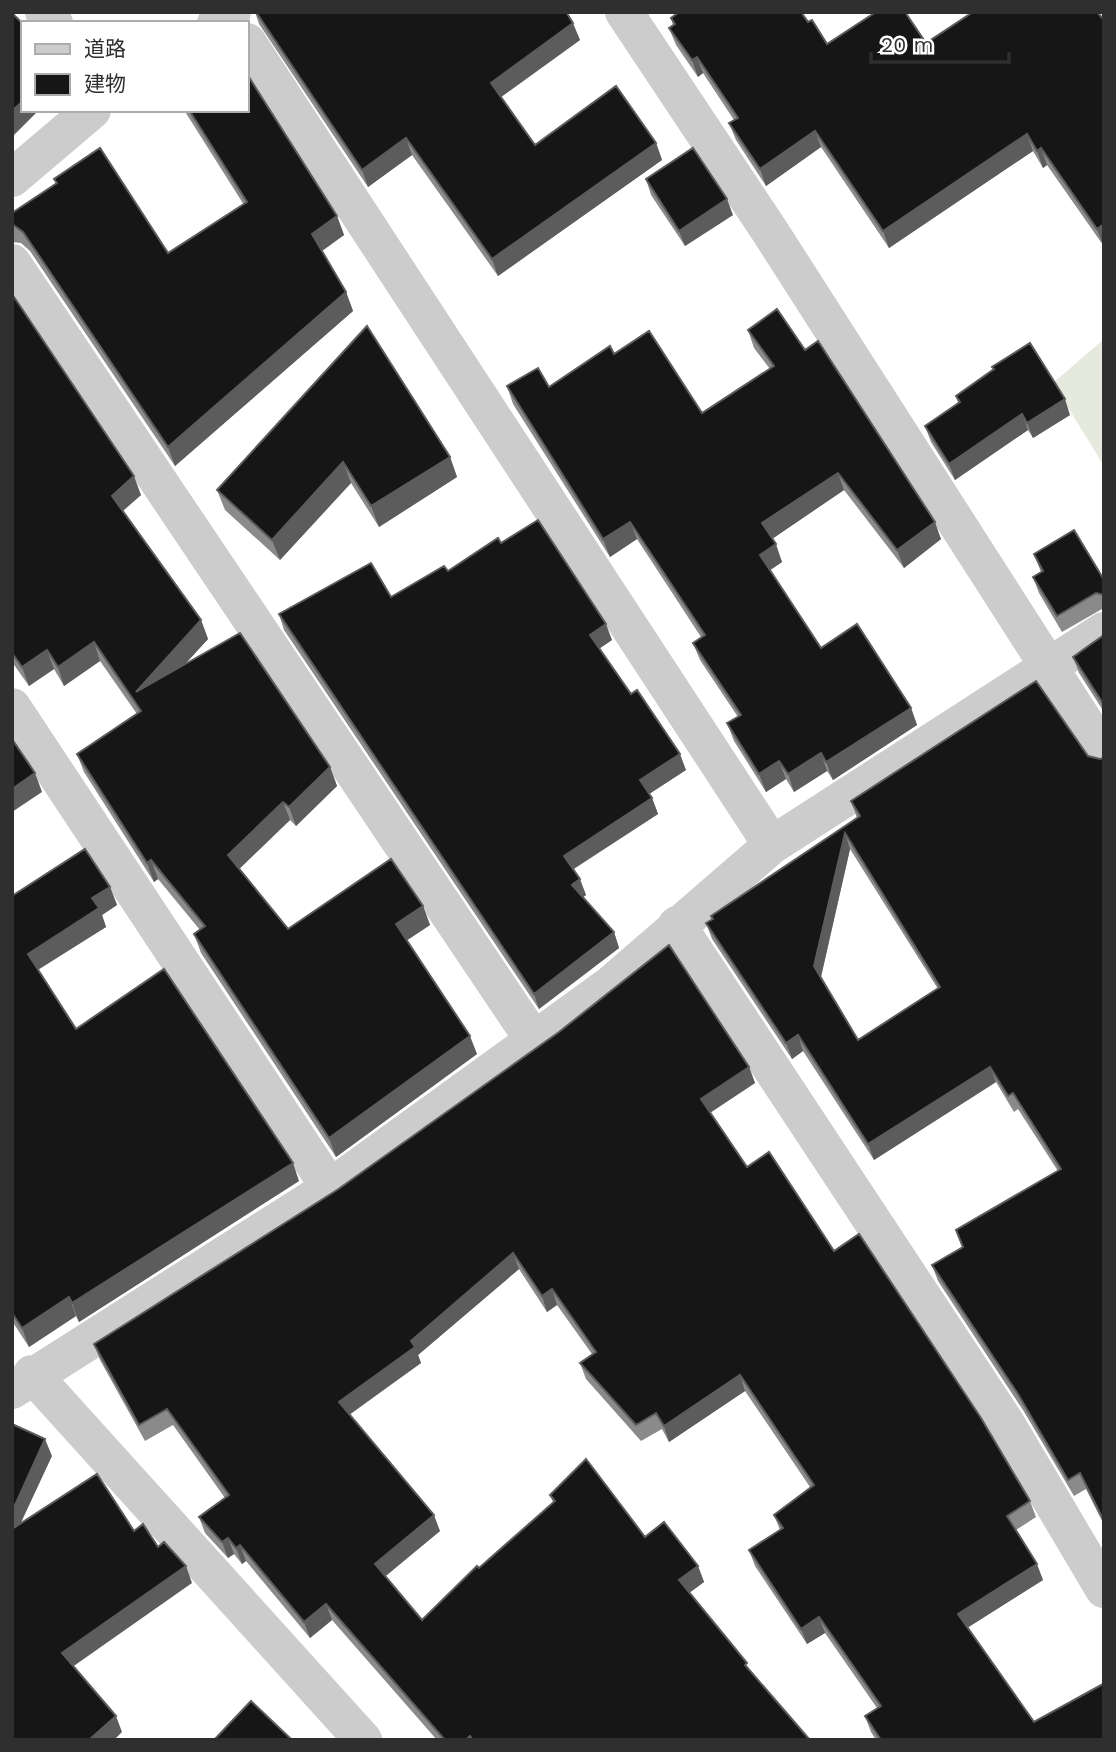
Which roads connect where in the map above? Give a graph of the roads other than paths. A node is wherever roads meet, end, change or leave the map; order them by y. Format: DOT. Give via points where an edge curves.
graph roads {
  1 [pos="624,12"];
  2 [pos="248,47"];
  3 [pos="90,112"];
  4 [pos="12,178"];
  5 [pos="12,263"];
  6 [pos="1104,631"];
  7 [pos="1050,667"];
  8 [pos="12,707"];
  9 [pos="1104,753"];
  10 [pos="772,845"];
  11 [pos="677,925"];
  12 [pos="535,1042"];
  13 [pos="330,1188"];
  14 [pos="22,1382"];
  15 [pos="1104,1589"];
  16 [pos="363,1740"];
  1 -- 7 [label="street"];
  2 -- 10 [label="street"];
  3 -- 4 [label="street"];
  5 -- 12 [label="street"];
  6 -- 7 [label="street"];
  7 -- 9 [label="street"];
  7 -- 10 [label="street"];
  8 -- 13 [label="street"];
  10 -- 11 [label="street"];
  11 -- 12 [label="street"];
  11 -- 15 [label="street" via="1005,1422"];
  12 -- 13 [label="street"];
  13 -- 14 [label="street"];
  14 -- 16 [label="street"];
}
